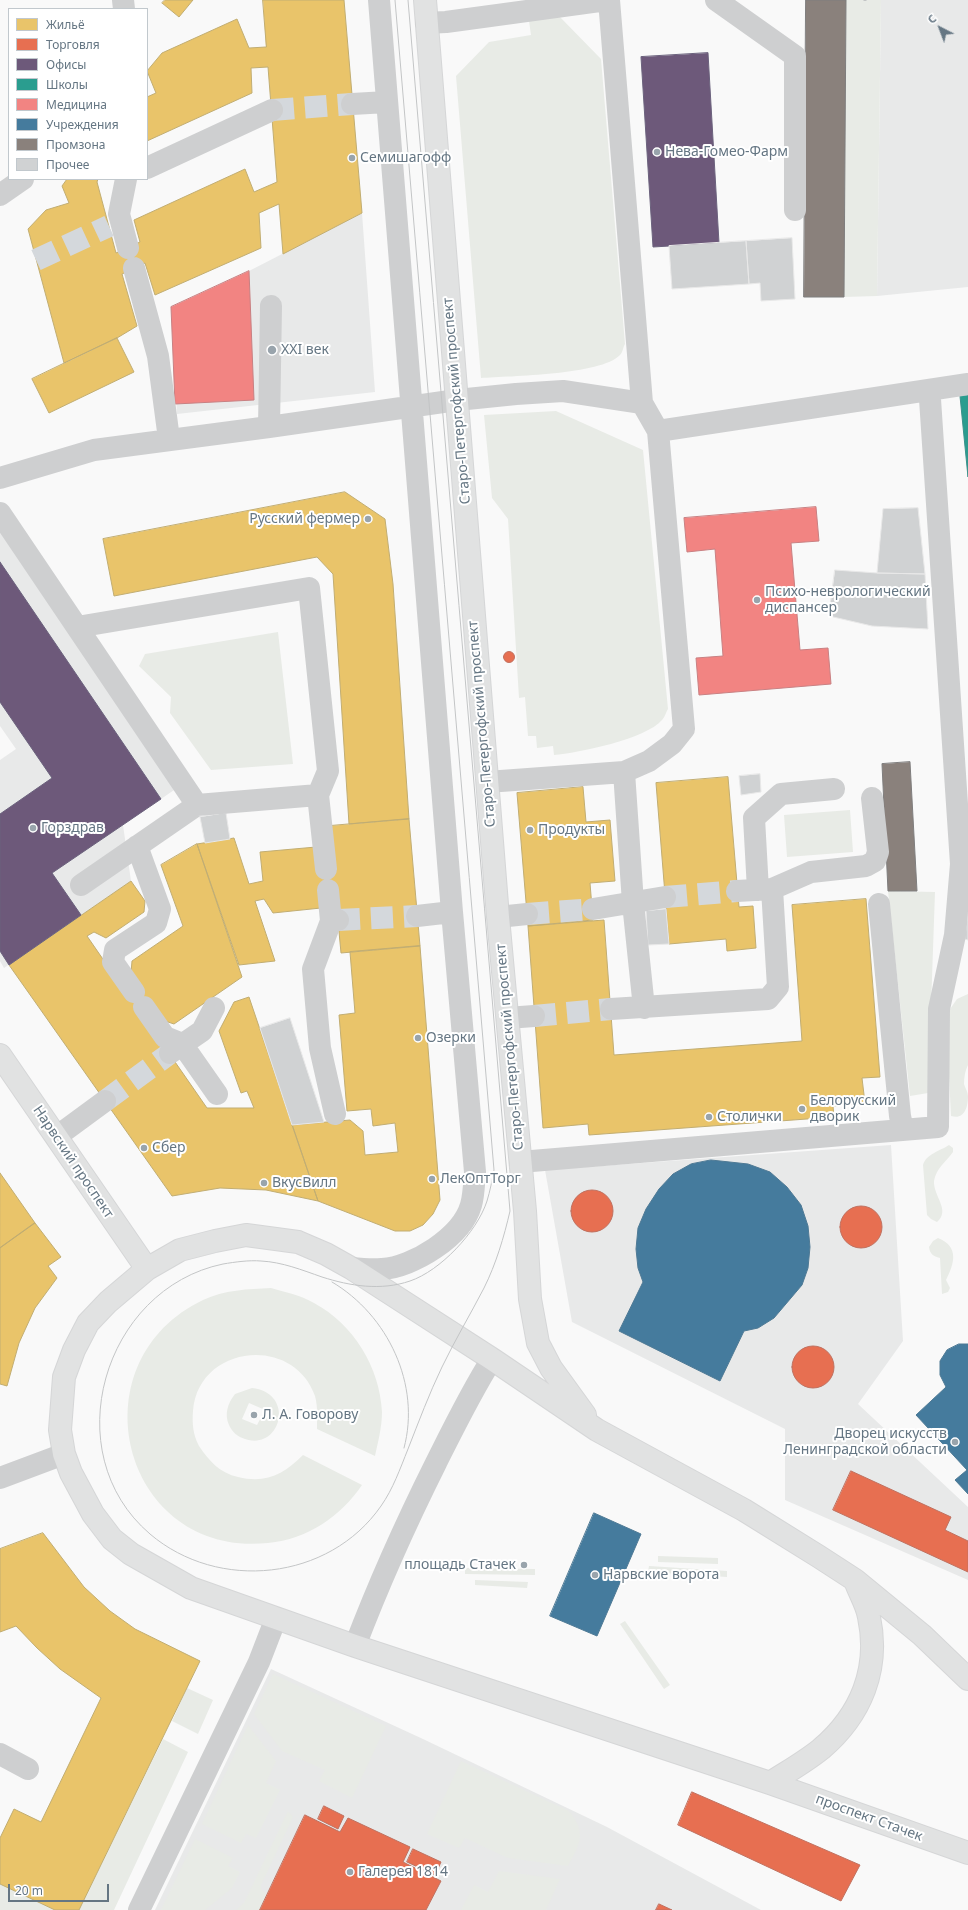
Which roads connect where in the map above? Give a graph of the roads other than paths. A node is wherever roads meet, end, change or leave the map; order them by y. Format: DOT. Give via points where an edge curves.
graph roads {
  1 [pos="379,0"];
  2 [pos="425,0"];
  3 [pos="608,0"];
  4 [pos="716,0"];
  5 [pos="426,23"];
  6 [pos="387,102"];
  7 [pos="352,104"];
  8 [pos="272,110"];
  9 [pos="148,168"];
  10 [pos="22,180"];
  11 [pos="126,180"];
  12 [pos="0,195"];
  13 [pos="795,210"];
  14 [pos="128,248"];
  15 [pos="134,268"];
  16 [pos="271,306"];
  17 [pos="968,384"];
  18 [pos="930,399"];
  19 [pos="457,400"];
  20 [pos="642,403"];
  21 [pos="412,406"];
  22 [pos="269,427"];
  23 [pos="658,431"];
  24 [pos="169,439"];
  25 [pos="0,478"];
  26 [pos="0,513"];
  27 [pos="77,627"];
  28 [pos="624,772"];
  29 [pos="487,782"];
  30 [pos="834,789"];
  31 [pos="318,795"];
  32 [pos="872,798"];
  33 [pos="197,805"];
  34 [pos="137,846"];
  35 [pos="81,885"];
  36 [pos="756,890"];
  37 [pos="666,897"];
  38 [pos="633,903"];
  39 [pos="879,904"];
  40 [pos="593,909"];
  41 [pos="452,912"];
  42 [pos="527,914"];
  43 [pos="417,916"];
  44 [pos="498,917"];
  45 [pos="214,1008"];
  46 [pos="644,1008"];
  47 [pos="611,1009"];
  48 [pos="534,1016"];
  49 [pos="507,1018"];
  50 [pos="176,1049"];
  51 [pos="0,1055"];
  52 [pos="217,1094"];
  53 [pos="105,1101"];
  54 [pos="335,1114"];
  55 [pos="903,1130"];
  56 [pos="56,1137"];
  57 [pos="520,1162"];
  58 [pos="351,1268"];
  59 [pos="147,1269"];
  60 [pos="492,1359"];
  61 [pos="597,1430"];
  62 [pos="64,1454"];
  63 [pos="0,1478"];
  64 [pos="855,1580"];
  65 [pos="276,1618"];
  66 [pos="355,1646"];
  67 [pos="968,1679"];
  68 [pos="0,1754"];
  69 [pos="28,1769"];
  70 [pos="770,1783"];
  71 [pos="968,1853"];
  72 [pos="139,1910"];
  1 -- 6 [label="street"];
  2 -- 5 [label="main road, Старо-Петергофский проспект"];
  3 -- 5 [label="street"];
  3 -- 20 [label="street"];
  4 -- 13 [label="street" via="795,56"];
  5 -- 19 [label="main road, Старо-Петергофский проспект"];
  6 -- 7 [label="street"];
  6 -- 21 [label="street"];
  8 -- 9 [label="street"];
  10 -- 12 [label="street"];
  11 -- 14 [label="street" via="115,224"];
  15 -- 24 [label="street" via="158,356"];
  16 -- 22 [label="street"];
  17 -- 23 [label="street"];
  18 -- 55 [label="street" via="961,864 955,935 939,1009 938,1127"];
  19 -- 20 [label="street" via="563,391"];
  19 -- 21 [label="street"];
  19 -- 29 [label="main road, Старо-Петергофский проспект"];
  20 -- 23 [label="street"];
  21 -- 22 [label="street"];
  21 -- 41 [label="street"];
  22 -- 24 [label="street"];
  23 -- 28 [label="street" via="684,729 672,744 649,761"];
  24 -- 25 [label="street" via="94,450"];
  26 -- 27 [label="street"];
  27 -- 31 [label="street" via="310,588 328,771"];
  27 -- 33 [label="street"];
  28 -- 29 [label="street"];
  28 -- 38 [label="street"];
  29 -- 44 [label="main road, Старо-Петергофский проспект"];
  30 -- 36 [label="street" via="781,794 754,818"];
  31 -- 33 [label="street"];
  31 -- 54 [label="street" via="334,920 313,969 320,1048"];
  32 -- 36 [label="street" via="878,852 875,861 866,866 812,872"];
  33 -- 34 [label="street"];
  34 -- 35 [label="street"];
  34 -- 50 [label="street" via="160,909 156,922 115,950 113,962"];
  36 -- 46 [label="street" via="778,987 768,999"];
  37 -- 38 [label="street"];
  38 -- 40 [label="street"];
  38 -- 46 [label="street"];
  39 -- 55 [label="street"];
  41 -- 43 [label="street"];
  41 -- 58 [label="street" via="475,1172 471,1206 461,1224 424,1255 401,1266 382,1269"];
  42 -- 44 [label="street"];
  44 -- 49 [label="main road, Старо-Петергофский проспект"];
  45 -- 50 [label="street" via="202,1031"];
  46 -- 47 [label="street"];
  48 -- 49 [label="street"];
  49 -- 57 [label="main road, Старо-Петергофский проспект"];
  50 -- 52 [label="street"];
  51 -- 56 [label="main road, Нарвский проспект"];
  53 -- 56 [label="street"];
  55 -- 57 [label="street"];
  56 -- 59 [label="main road, Нарвский проспект"];
  57 -- 61 [label="main road, Старо-Петергофский проспект" via="530,1299 538,1343 551,1368"];
  58 -- 59 [label="main road" via="298,1242 246,1235 180,1250"];
  58 -- 60 [label="main road"];
  59 -- 62 [label="main road" via="88,1323 74,1350 64,1377 60,1430"];
  60 -- 61 [label="main road"];
  60 -- 66 [label="street" via="472,1390 420,1495 382,1576"];
  61 -- 64 [label="main road" via="744,1510"];
  62 -- 63 [label="street"];
  62 -- 65 [label="main road" via="71,1474 94,1514 112,1538 131,1554 191,1588"];
  64 -- 67 [label="main road" via="922,1635"];
  64 -- 70 [label="main road" via="869,1615 873,1641 871,1669 863,1696 845,1724 821,1749"];
  65 -- 66 [label="main road"];
  65 -- 72 [label="street" via="259,1662"];
  66 -- 70 [label="main road"];
  68 -- 69 [label="street"];
  70 -- 71 [label="main road, проспект Стачек"];
}
